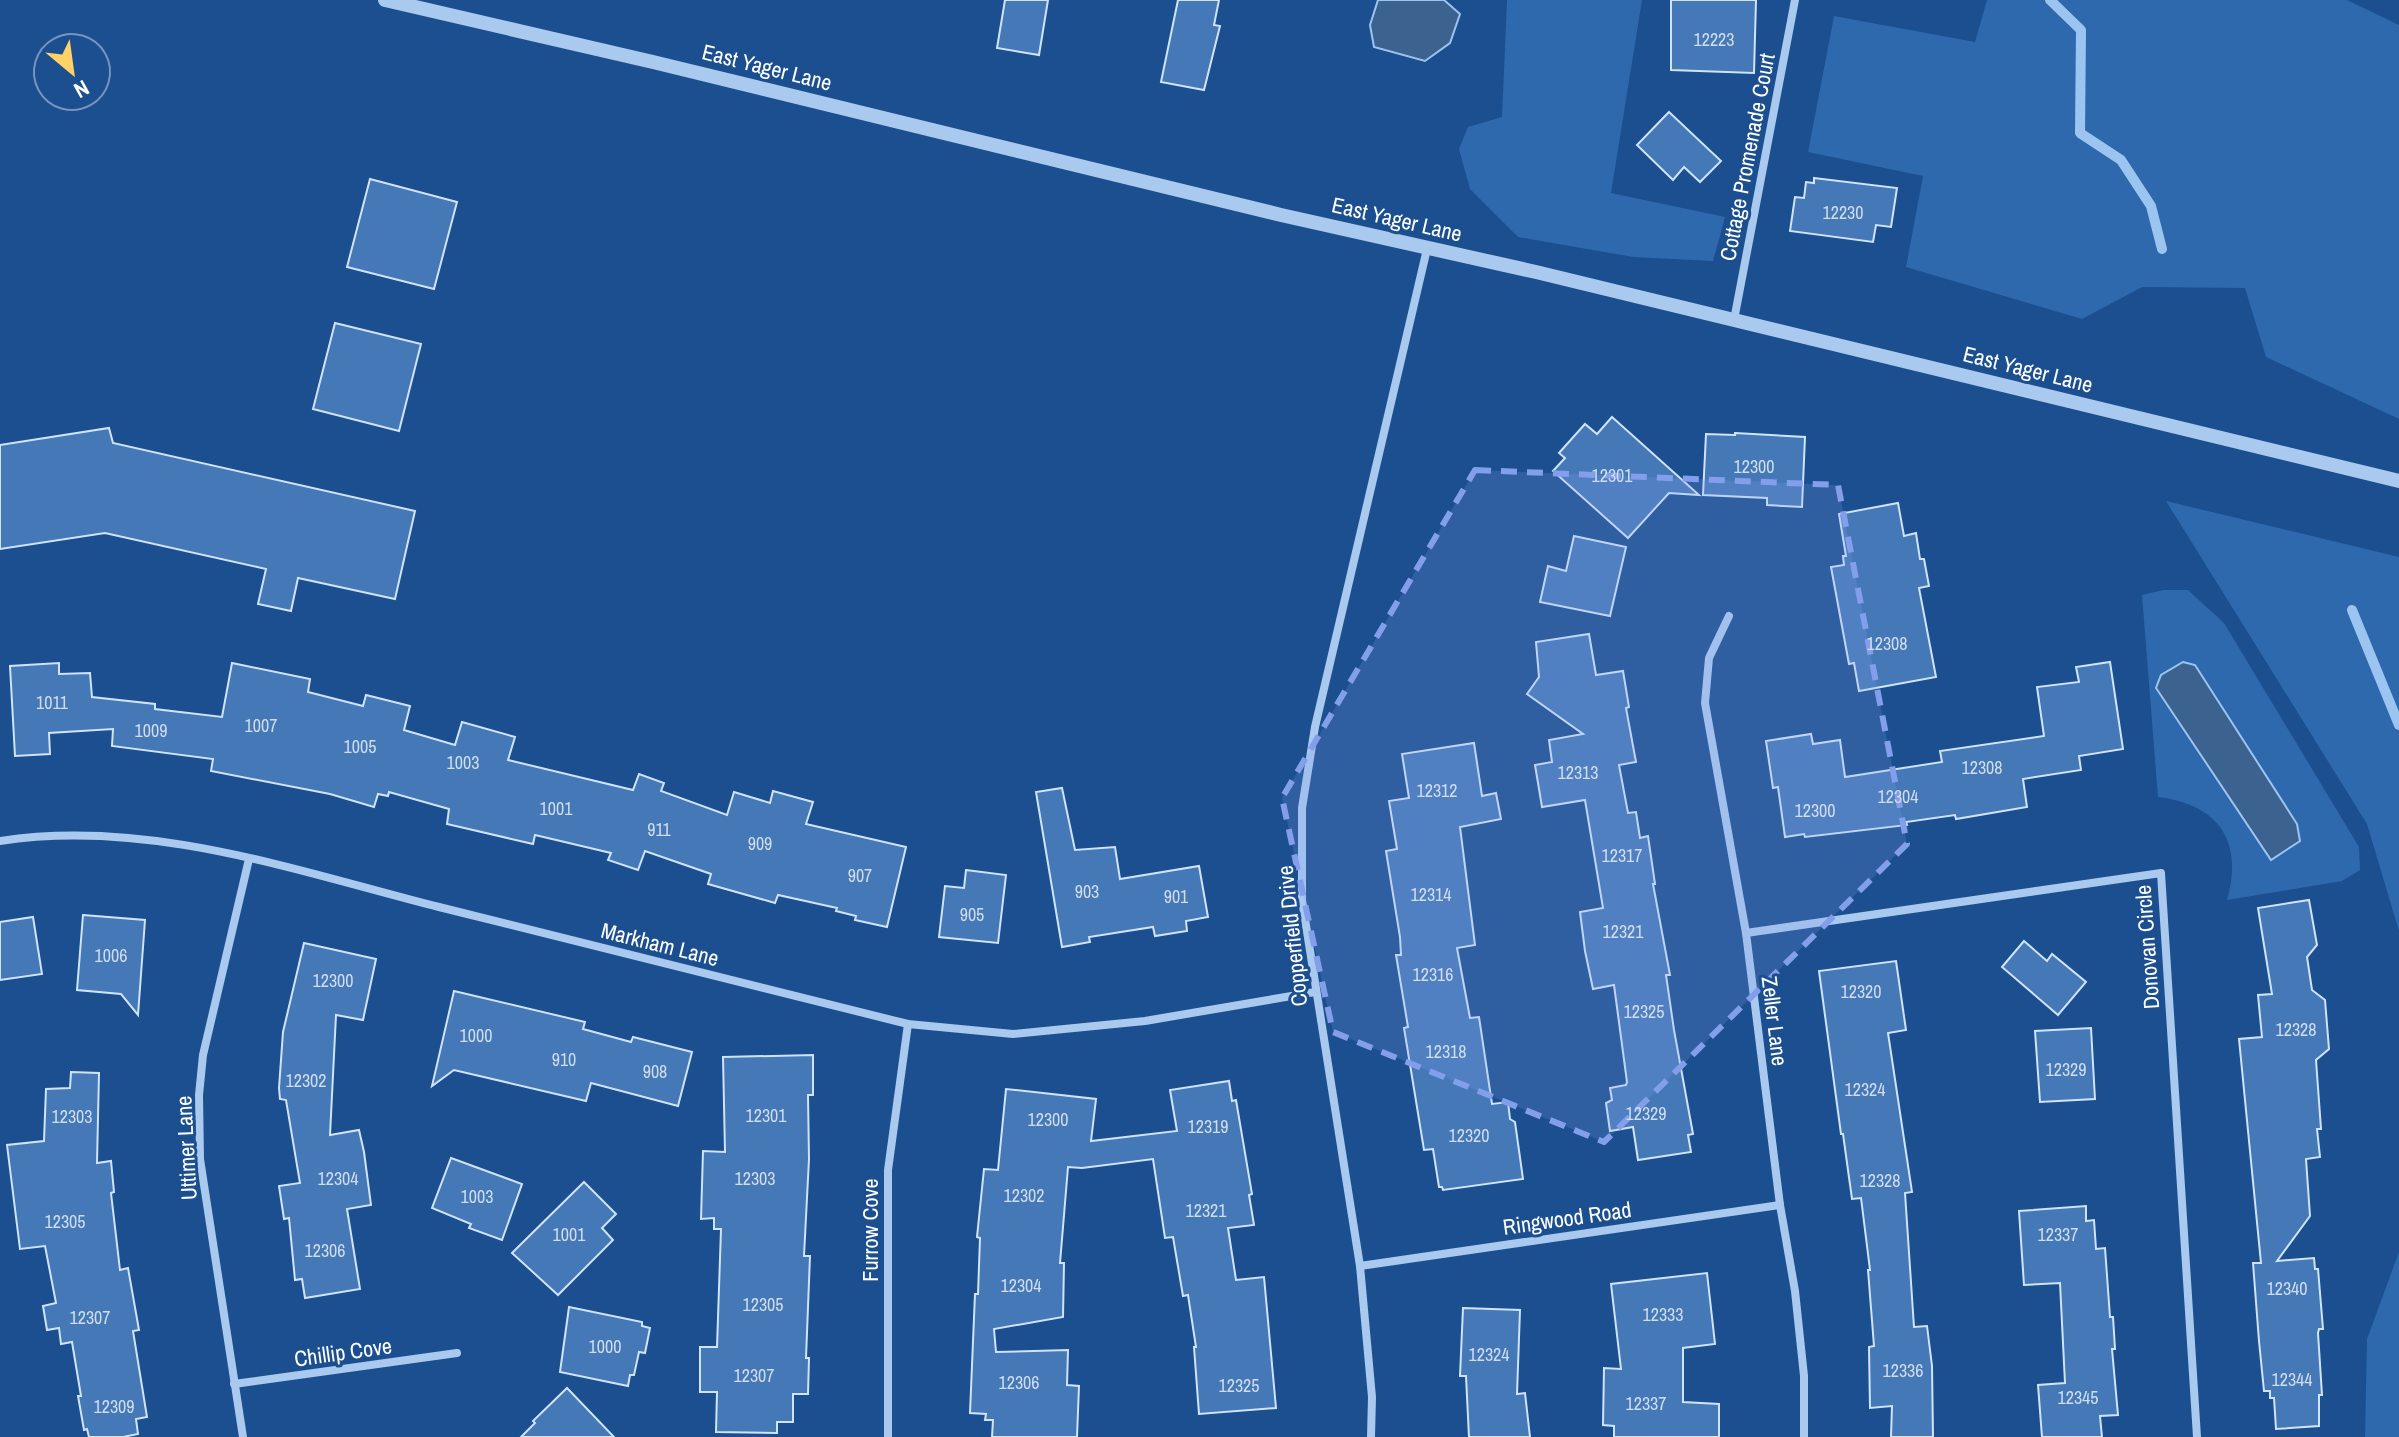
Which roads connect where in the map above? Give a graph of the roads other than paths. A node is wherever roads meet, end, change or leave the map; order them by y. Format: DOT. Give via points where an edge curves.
graph roads {
  1 [pos="385,0"];
  2 [pos="1795,0"];
  3 [pos="1427,249"];
  4 [pos="1734,320"];
  5 [pos="2399,481"];
  6 [pos="1729,616"];
  7 [pos="0,841"];
  8 [pos="249,859"];
  9 [pos="1746,933"];
  10 [pos="1315,992"];
  11 [pos="908,1024"];
  12 [pos="1780,1205"];
  13 [pos="1360,1266"];
  14 [pos="457,1353"];
  15 [pos="234,1384"];
  16 [pos="243,1437"];
  17 [pos="888,1437"];
  18 [pos="1371,1437"];
  19 [pos="1804,1437"];
  20 [pos="2197,1437"];
  1 -- 3 [label="street, East Yager Lane"];
  2 -- 4 [label="street, Cottage Promenade Court"];
  3 -- 4 [label="street, East Yager Lane"];
  3 -- 10 [label="street, Copperfield Drive" via="1315,727 1302,808 1302,900"];
  4 -- 5 [label="street, East Yager Lane"];
  6 -- 9 [label="street, Zeller Lane" via="1709,658 1705,703"];
  7 -- 8 [label="street, Markham Lane" via="132,837"];
  8 -- 11 [label="street, Markham Lane"];
  8 -- 15 [label="street, Uttimer Lane" via="203,1055 199,1095 200,1159"];
  9 -- 12 [label="street, Zeller Lane"];
  9 -- 20 [label="street, Donovan Circle" via="2161,873"];
  10 -- 11 [label="street, Markham Lane" via="1145,1021 1013,1034"];
  10 -- 13 [label="street, Copperfield Drive"];
  11 -- 17 [label="street, Furrow Cove" via="888,1170"];
  12 -- 13 [label="street, Ringwood Road"];
  12 -- 19 [label="street, Zeller Lane" via="1804,1376"];
  13 -- 18 [label="street, Copperfield Drive"];
  14 -- 15 [label="street, Chillip Cove"];
  15 -- 16 [label="street, Uttimer Lane"];
}
